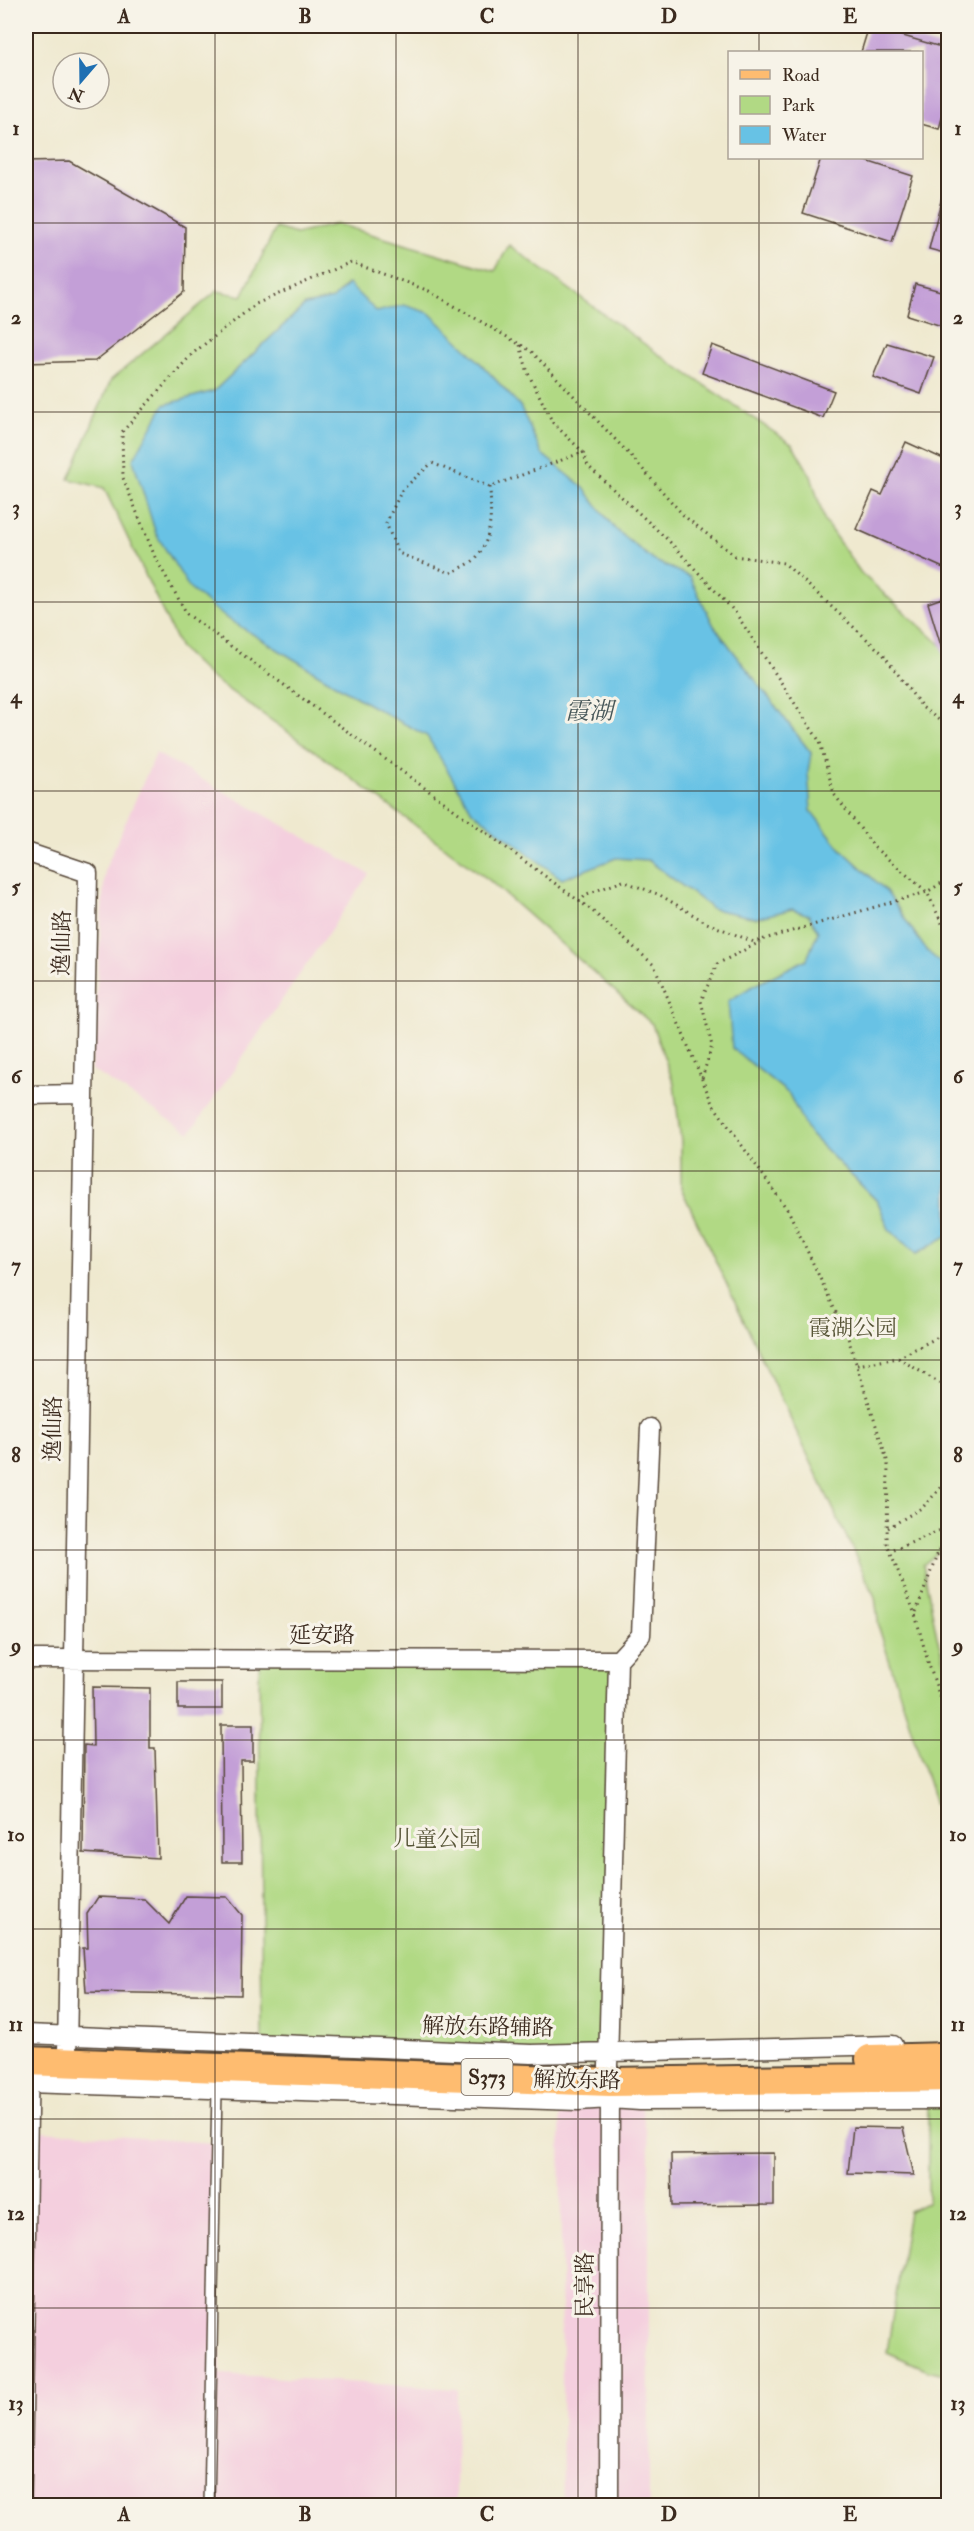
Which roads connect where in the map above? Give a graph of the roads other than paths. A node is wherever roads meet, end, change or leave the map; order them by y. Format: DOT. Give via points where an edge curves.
graph roads {
  1 [pos="26,852"];
  2 [pos="83,1094"];
  3 [pos="26,1095"];
  4 [pos="650,1428"];
  5 [pos="26,1659"];
  6 [pos="73,1659"];
  7 [pos="618,1660"];
  8 [pos="26,2034"];
  9 [pos="948,2043"];
  10 [pos="26,2050"];
  11 [pos="67,2052"];
  12 [pos="948,2057"];
  13 [pos="28,2076"];
  14 [pos="948,2078"];
  15 [pos="609,2082"];
  16 [pos="216,2089"];
  17 [pos="948,2100"];
  18 [pos="27,2505"];
  19 [pos="209,2505"];
  20 [pos="609,2505"];
  1 -- 2 [label="street, 逸仙路" via="88,873"];
  2 -- 3 [label="street"];
  2 -- 6 [label="street, 逸仙路"];
  4 -- 7 [label="street" via="641,1635"];
  5 -- 6 [label="street, 延安路"];
  6 -- 7 [label="street, 延安路"];
  6 -- 11 [label="street, 逸仙路"];
  7 -- 15 [label="street, 民享路"];
  8 -- 9 [label="street, 解放东路辅路" via="531,2054"];
  10 -- 11 [label="main road, 解放东路 / S373"];
  11 -- 15 [label="main road, 解放东路 / S373" via="278,2059"];
  12 -- 15 [label="main road, 解放东路 / S373"];
  13 -- 15 [label="main road, 解放东路 / S373"];
  13 -- 16 [label="street"];
  13 -- 18 [label="lane"];
  14 -- 15 [label="main road, 解放东路 / S373"];
  15 -- 16 [label="street" via="578,2101"];
  15 -- 17 [label="street" via="640,2101"];
  15 -- 20 [label="street, 民享路"];
  16 -- 19 [label="lane"];
}
